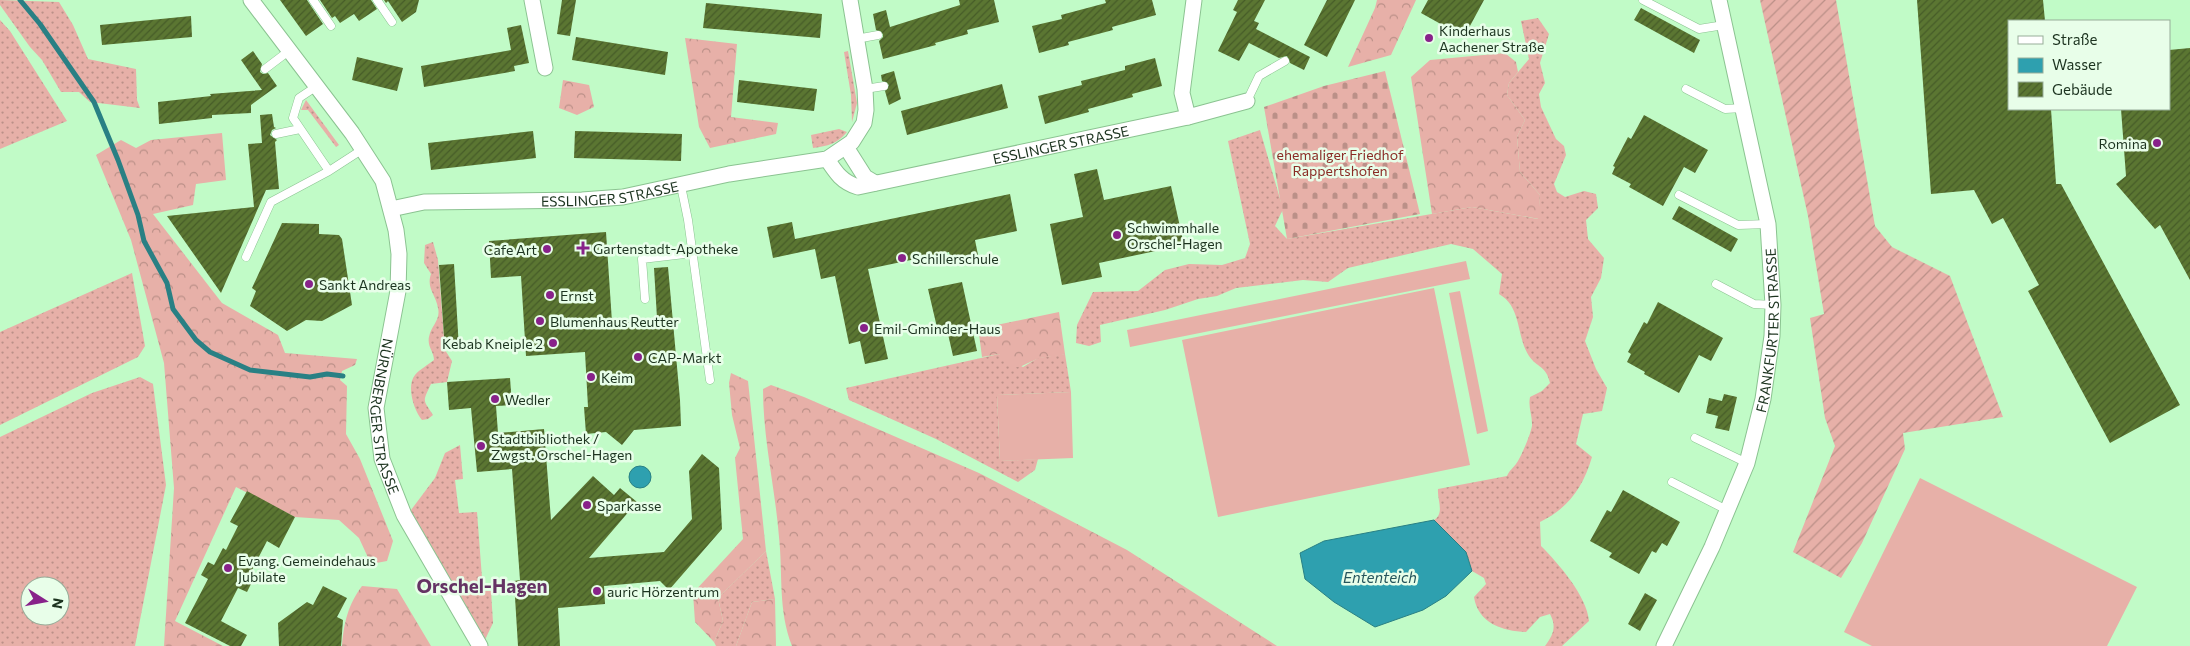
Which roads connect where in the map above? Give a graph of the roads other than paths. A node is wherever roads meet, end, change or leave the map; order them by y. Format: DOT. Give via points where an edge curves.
graph roads {
  1 [pos="251,0"];
  2 [pos="313,0"];
  3 [pos="377,0"];
  4 [pos="532,0"];
  5 [pos="850,0"];
  6 [pos="1194,0"];
  7 [pos="1642,0"];
  8 [pos="1719,0"];
  9 [pos="392,22"];
  10 [pos="1724,25"];
  11 [pos="331,26"];
  12 [pos="878,35"];
  13 [pos="856,39"];
  14 [pos="290,50"];
  15 [pos="1285,61"];
  16 [pos="545,68"];
  17 [pos="266,69"];
  18 [pos="317,86"];
  19 [pos="884,86"];
  20 [pos="1686,89"];
  21 [pos="865,90"];
  22 [pos="1246,101"];
  23 [pos="1743,108"];
  24 [pos="1188,116"];
  25 [pos="300,129"];
  26 [pos="276,134"];
  27 [pos="846,147"];
  28 [pos="363,149"];
  29 [pos="827,159"];
  30 [pos="329,171"];
  31 [pos="875,183"];
  32 [pos="681,186"];
  33 [pos="1679,195"];
  34 [pos="391,209"];
  35 [pos="1768,224"];
  36 [pos="693,253"];
  37 [pos="246,257"];
  38 [pos="1716,284"];
  39 [pos="645,299"];
  40 [pos="1773,305"];
  41 [pos="710,380"];
  42 [pos="1695,438"];
  43 [pos="1746,463"];
  44 [pos="1672,482"];
  45 [pos="1727,510"];
  46 [pos="480,646"];
  47 [pos="1664,646"];
  1 -- 14 [label="street, NÜRNBERGER STRASSE"];
  2 -- 11 [label="lane"];
  3 -- 9 [label="lane"];
  4 -- 16 [label="street"];
  5 -- 13 [label="street, ESSLINGER STRASSE"];
  6 -- 24 [label="street" via="1182,93"];
  7 -- 10 [label="lane" via="1699,29"];
  8 -- 10 [label="street, FRANKFURTER STRASSE"];
  10 -- 23 [label="street, FRANKFURTER STRASSE"];
  12 -- 13 [label="lane"];
  13 -- 21 [label="street, ESSLINGER STRASSE"];
  14 -- 17 [label="lane"];
  14 -- 18 [label="street, NÜRNBERGER STRASSE"];
  15 -- 22 [label="lane" via="1259,76"];
  18 -- 25 [label="lane" via="300,98 293,118"];
  18 -- 28 [label="street, NÜRNBERGER STRASSE"];
  19 -- 21 [label="lane"];
  20 -- 23 [label="lane" via="1725,109"];
  21 -- 27 [label="street, ESSLINGER STRASSE" via="864,123"];
  22 -- 24 [label="street, ESSLINGER STRASSE"];
  23 -- 35 [label="street, FRANKFURTER STRASSE"];
  24 -- 31 [label="street, ESSLINGER STRASSE"];
  25 -- 26 [label="lane"];
  25 -- 30 [label="lane"];
  27 -- 29 [label="street, ESSLINGER STRASSE"];
  27 -- 31 [label="street" via="865,177"];
  28 -- 30 [label="lane"];
  28 -- 34 [label="street, NÜRNBERGER STRASSE" via="383,181"];
  29 -- 31 [label="street, ESSLINGER STRASSE" via="838,177 848,184 858,188"];
  29 -- 32 [label="street, ESSLINGER STRASSE" via="729,174"];
  30 -- 37 [label="lane" via="271,202"];
  32 -- 34 [label="street, ESSLINGER STRASSE" via="604,199 424,202"];
  32 -- 36 [label="lane"];
  33 -- 35 [label="lane" via="1738,225"];
  34 -- 46 [label="street, NÜRNBERGER STRASSE" via="399,254 398,291 376,408 382,458 404,514"];
  35 -- 40 [label="street, FRANKFURTER STRASSE"];
  36 -- 39 [label="lane" via="642,259"];
  36 -- 41 [label="lane"];
  38 -- 40 [label="lane" via="1754,304"];
  40 -- 43 [label="street, FRANKFURTER STRASSE" via="1766,381"];
  42 -- 43 [label="lane"];
  43 -- 45 [label="street, FRANKFURTER STRASSE"];
  44 -- 45 [label="lane"];
  45 -- 47 [label="street, FRANKFURTER STRASSE"];
}
